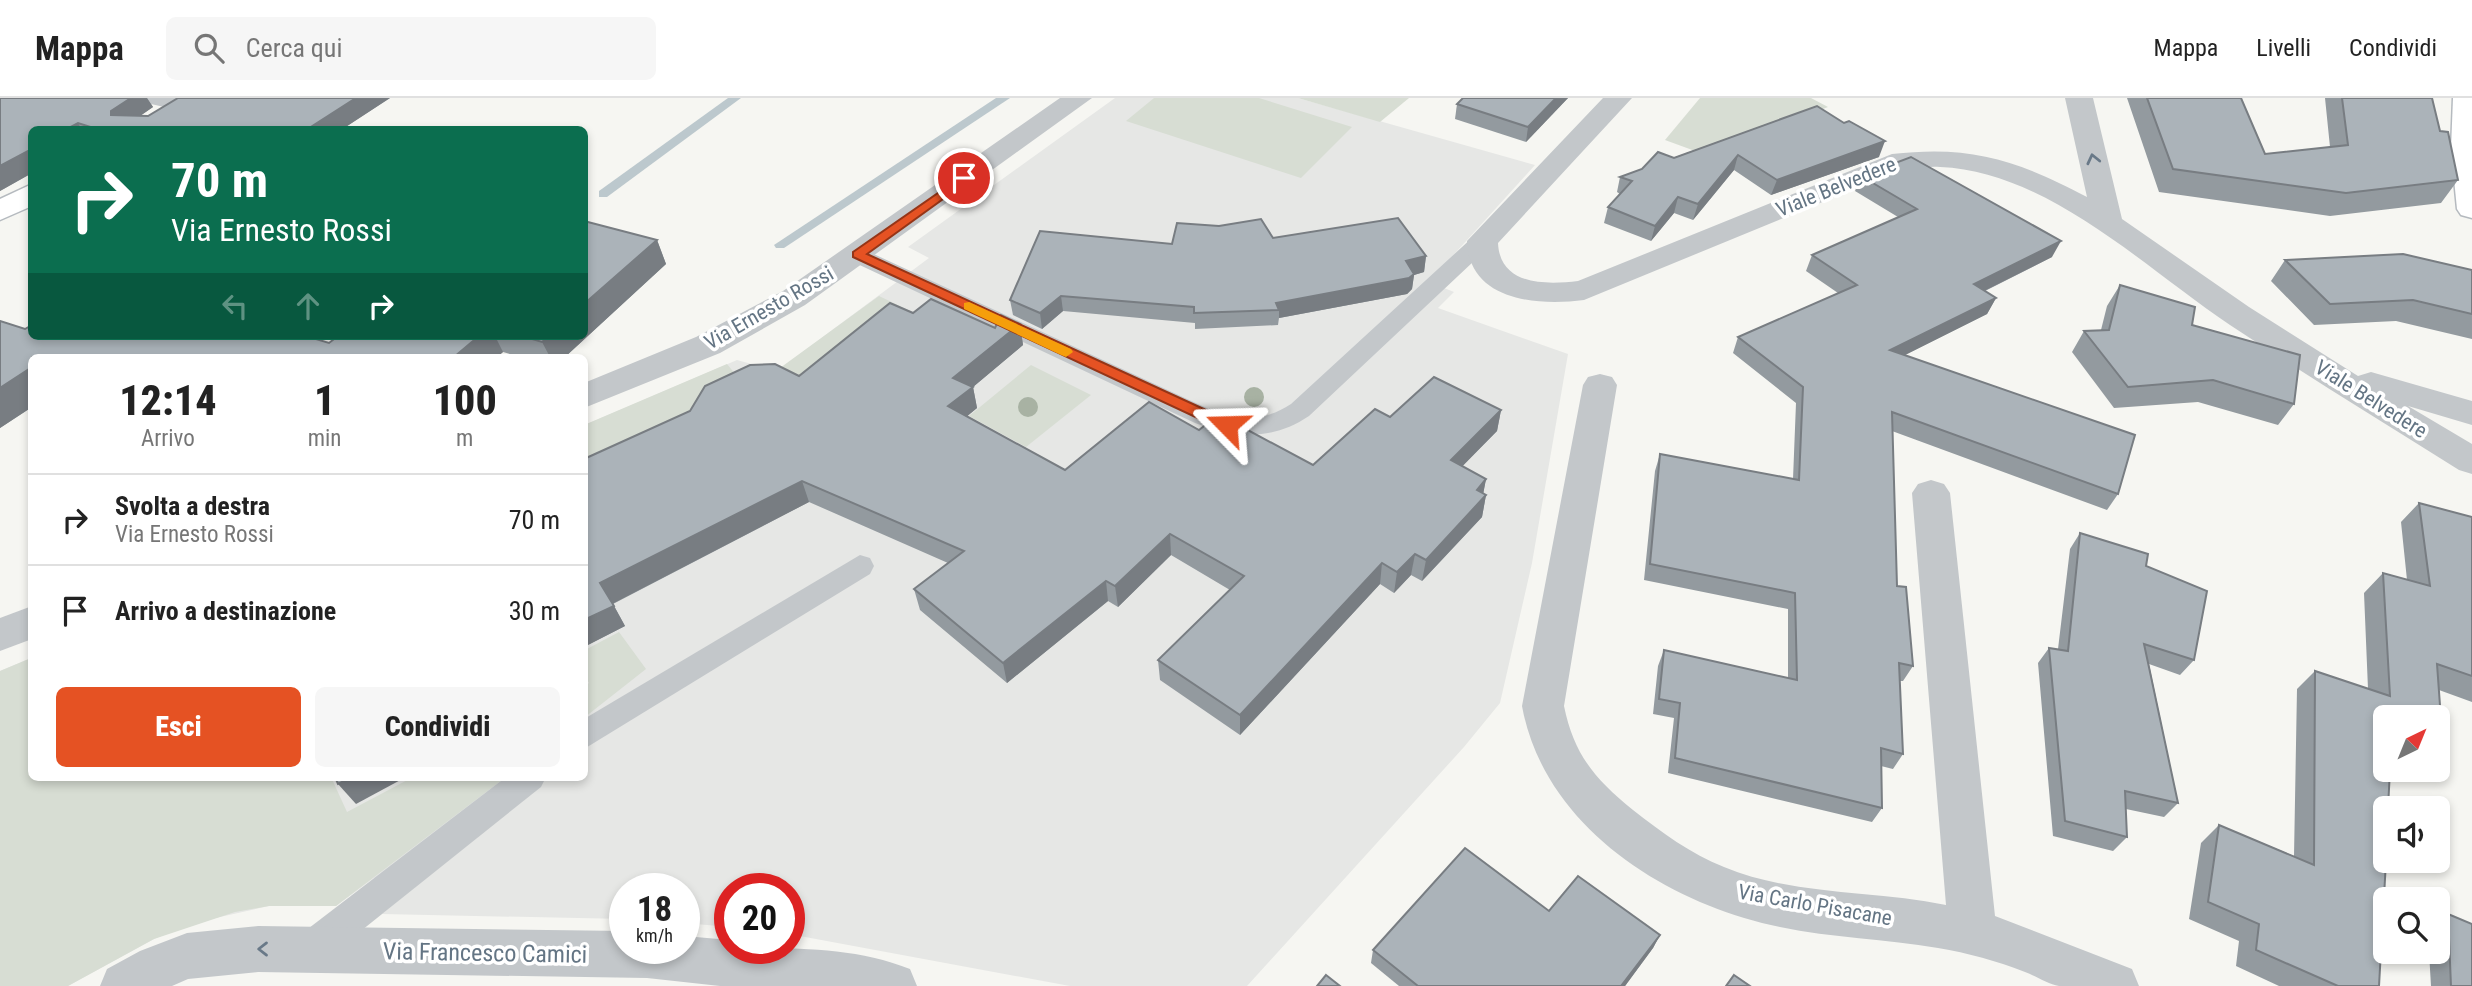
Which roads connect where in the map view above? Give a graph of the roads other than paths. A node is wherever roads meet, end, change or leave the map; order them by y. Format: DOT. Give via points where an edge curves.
graph roads {
  1 [pos="1077,98"];
  2 [pos="1618,98"];
  3 [pos="2079,98"];
  4 [pos="2467,98"];
  5 [pos="178,100"];
  6 [pos="149,123"];
  7 [pos="28,195"];
  8 [pos="2472,209"];
  9 [pos="0,211"];
  10 [pos="2107,220"];
  11 [pos="1482,241"];
  12 [pos="857,254"];
  13 [pos="2318,367"];
  14 [pos="1600,385"];
  15 [pos="588,394"];
  16 [pos="2472,414"];
  17 [pos="2472,461"];
  18 [pos="1931,493"];
  19 [pos="860,566"];
  20 [pos="28,624"];
  21 [pos="0,635"];
  22 [pos="588,733"];
  23 [pos="525,781"];
  24 [pos="1972,932"];
  25 [pos="309,950"];
  26 [pos="125,986"];
  27 [pos="892,986"];
  28 [pos="2114,986"];
  1 -- 12 [label="street, Via Ernesto Rossi"];
  2 -- 11 [label="street"];
  10 -- 3 [label="street, one-way"];
  4 -- 8 [label="street" via="2465,149"];
  5 -- 6 [label="street"];
  7 -- 9 [label="street"];
  10 -- 11 [label="street, Viale Belvedere" via="2030,181 1975,164 1927,156 1880,168 1584,290 1555,293 1512,284 1484,263"];
  10 -- 13 [label="street, Viale Belvedere" via="2183,278"];
  11 -- 12 [label="lane" via="1300,410 1275,425 1253,429 1204,417"];
  12 -- 15 [label="street, Via Ernesto Rossi" via="735,332"];
  13 -- 16 [label="street"];
  13 -- 17 [label="street, Viale Belvedere"];
  14 -- 24 [label="street, Via Carlo Pisacane" via="1542,706 1558,761 1576,788 1637,842 1675,867 1721,888 1764,900"];
  18 -- 24 [label="street"];
  19 -- 22 [label="lane"];
  20 -- 21 [label="street"];
  23 -- 25 [label="lane"];
  24 -- 28 [label="street, Via Carlo Pisacane"];
  25 -- 26 [label="street, Via Francesco Camici, one-way" via="210,951 158,968"];
  25 -- 27 [label="street, Via Francesco Camici" via="647,955"];
}
